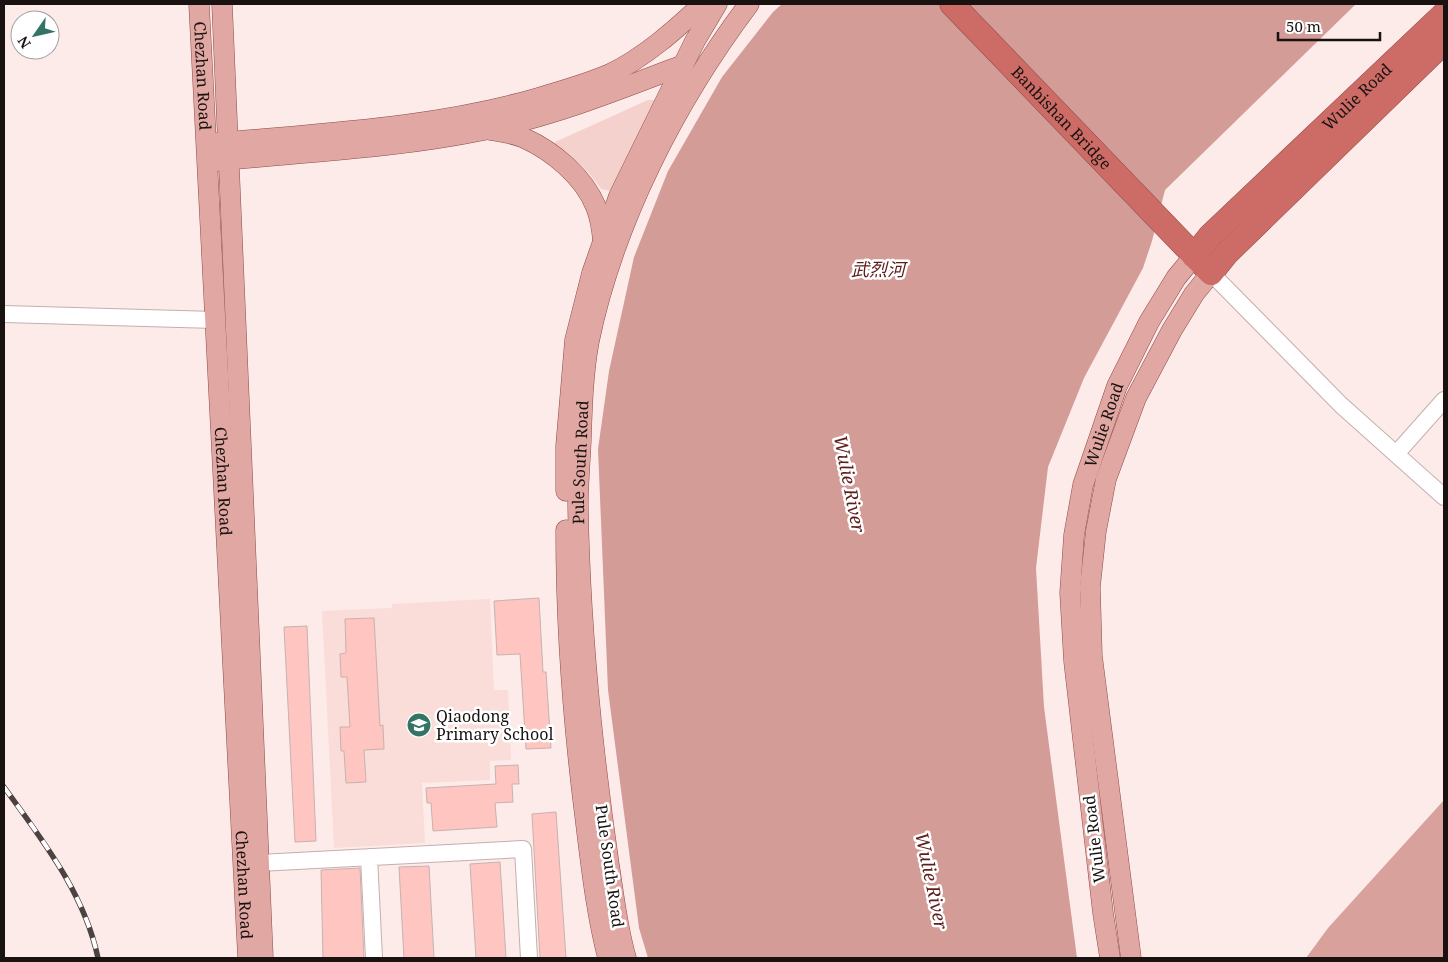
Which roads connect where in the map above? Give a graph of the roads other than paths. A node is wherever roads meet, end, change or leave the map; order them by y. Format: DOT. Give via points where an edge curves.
graph roads {
  1 [pos="199,4"];
  2 [pos="222,4"];
  3 [pos="703,4"];
  4 [pos="717,4"];
  5 [pos="749,4"];
  6 [pos="952,4"];
  7 [pos="1444,14"];
  8 [pos="1444,42"];
  9 [pos="683,65"];
  10 [pos="486,130"];
  11 [pos="229,151"];
  12 [pos="206,153"];
  13 [pos="604,241"];
  14 [pos="1194,256"];
  15 [pos="1211,273"];
  16 [pos="4,314"];
  17 [pos="215,320"];
  18 [pos="1444,400"];
  19 [pos="1396,454"];
  20 [pos="1444,497"];
  21 [pos="369,857"];
  22 [pos="259,863"];
  23 [pos="248,958"];
  24 [pos="264,958"];
  25 [pos="374,958"];
  26 [pos="529,958"];
  27 [pos="608,958"];
  28 [pos="626,958"];
  29 [pos="1110,958"];
  30 [pos="1131,958"];
  1 -- 12 [label="main road, Chezhan Road"];
  2 -- 11 [label="main road, Chezhan Road"];
  3 -- 11 [label="main road" via="647,52 610,74 571,88 498,110"];
  4 -- 9 [label="main road, Pule South Road"];
  5 -- 28 [label="main road, Pule South Road" via="722,40 678,114 636,197 607,269 589,343 582,408 578,504 587,684 598,789 619,932"];
  6 -- 14 [label="highway, Banbishan Bridge"];
  7 -- 14 [label="highway, Wulie Road" via="1210,236"];
  8 -- 15 [label="highway, Wulie Road" via="1227,253"];
  9 -- 10 [label="main road" via="559,111"];
  9 -- 13 [label="main road, Pule South Road" via="619,196"];
  10 -- 11 [label="main road" via="424,141"];
  10 -- 13 [label="main road" via="524,138 575,175 596,207"];
  11 -- 12 [label="main road"];
  11 -- 22 [label="main road, Chezhan Road"];
  12 -- 17 [label="main road, Chezhan Road"];
  13 -- 27 [label="main road, Pule South Road" via="592,273 575,340 566,446 566,551 576,740 589,853"];
  14 -- 15 [label="highway, Banbishan Bridge"];
  14 -- 29 [label="main road, Wulie Road" via="1149,322 1117,386 1083,485 1074,535 1070,593 1074,661"];
  15 -- 19 [label="street" via="1341,405"];
  15 -- 30 [label="main road, Wulie Road" via="1172,330 1136,398 1106,479 1096,531 1090,587 1092,656"];
  16 -- 17 [label="street"];
  17 -- 23 [label="main road, Chezhan Road"];
  18 -- 19 [label="street"];
  19 -- 20 [label="street"];
  21 -- 22 [label="street"];
  21 -- 25 [label="street"];
  21 -- 26 [label="street" via="523,849"];
  22 -- 24 [label="main road, Chezhan Road"];
}
